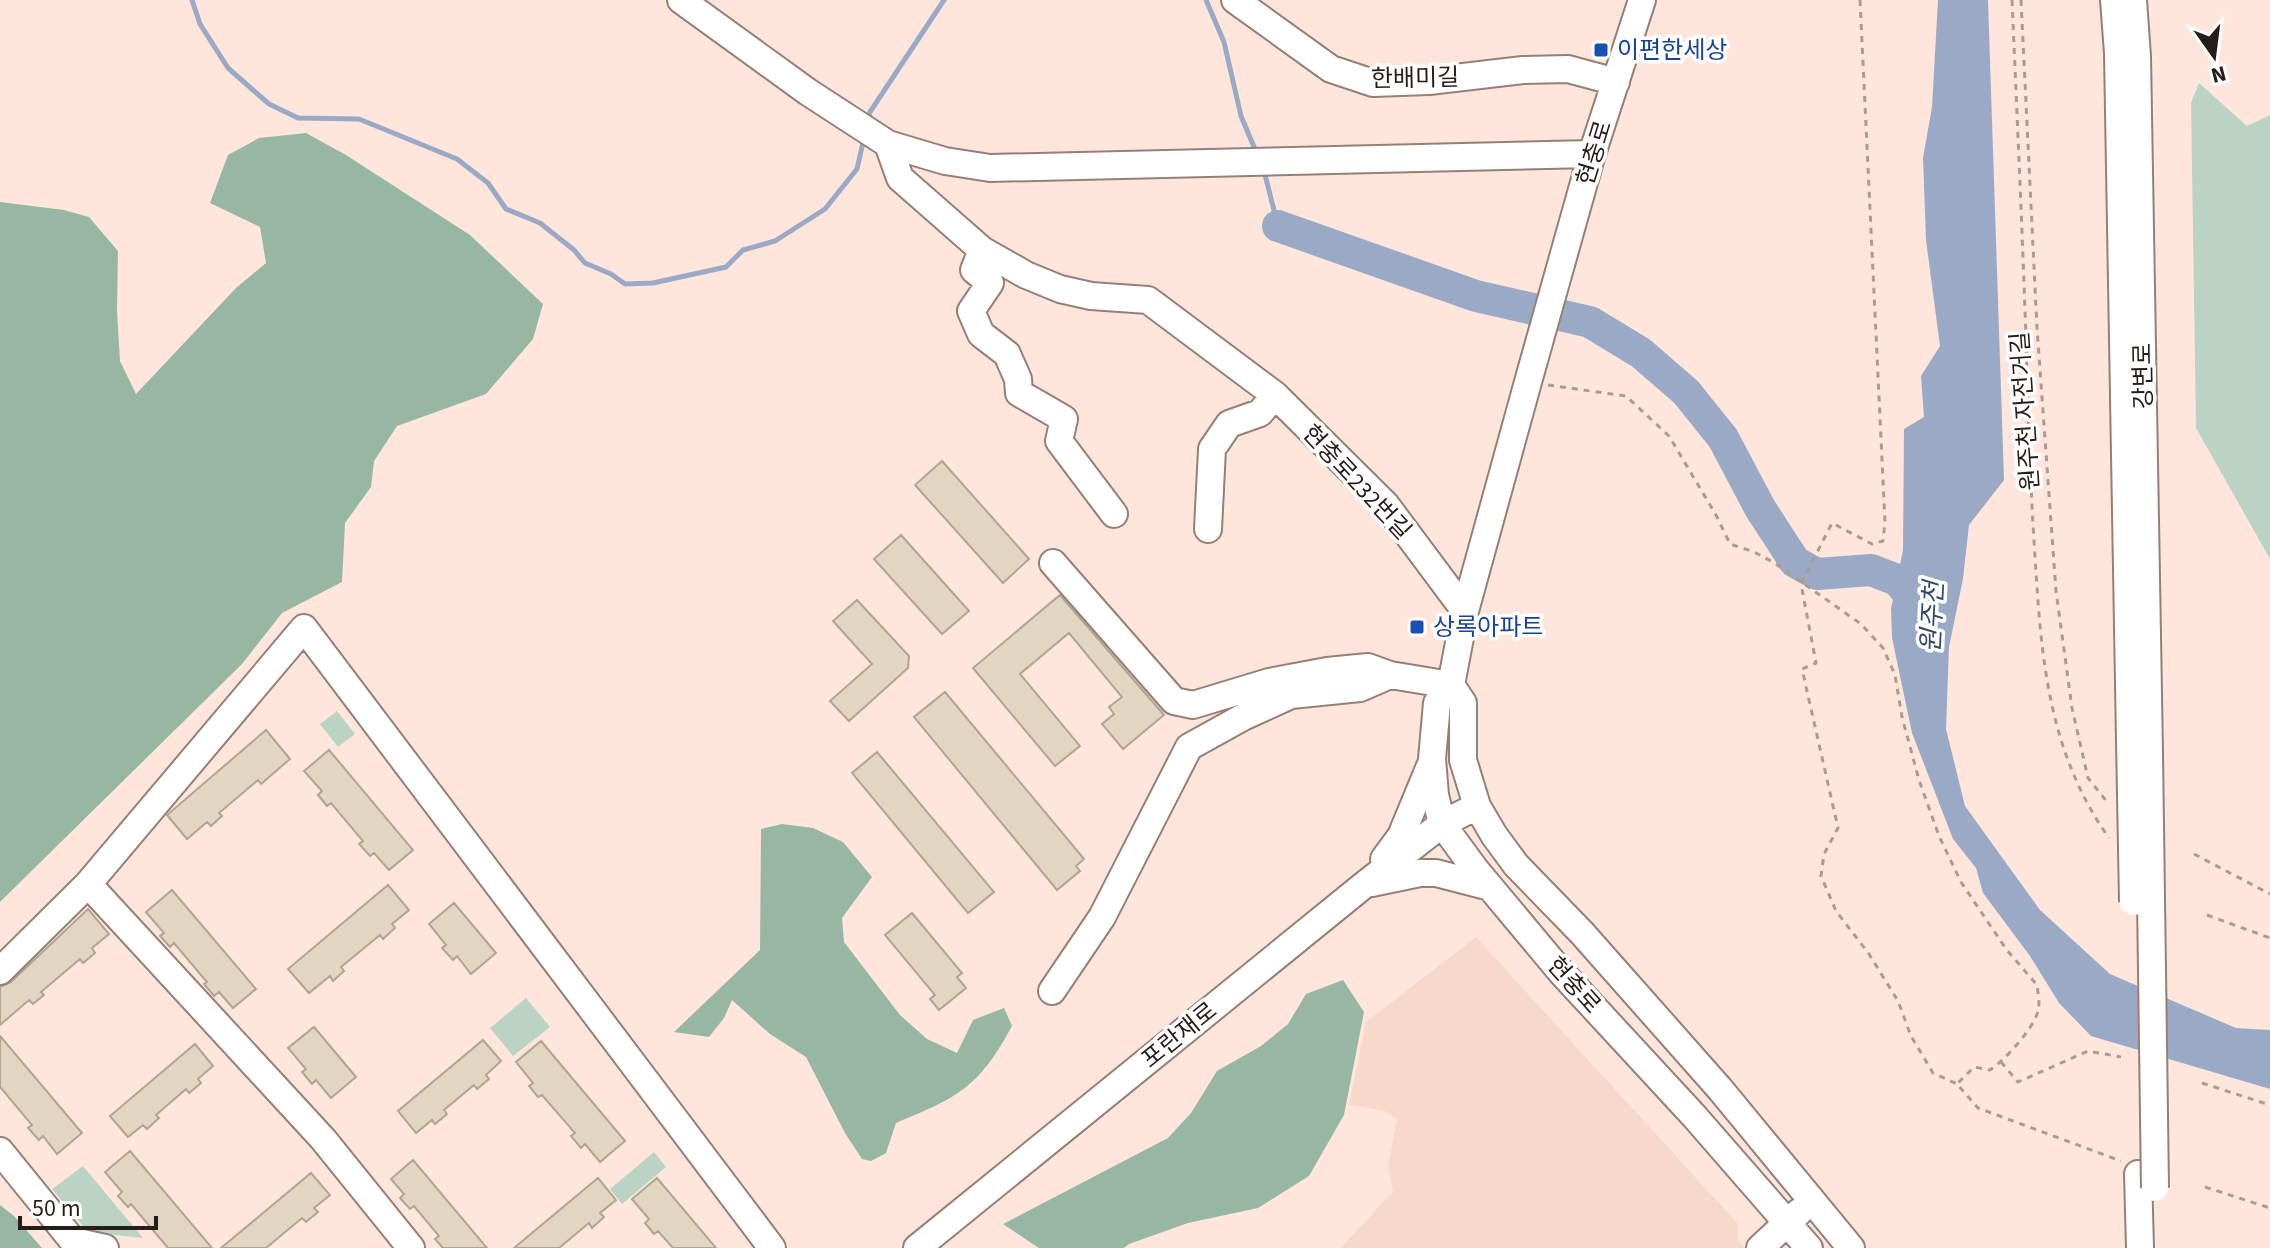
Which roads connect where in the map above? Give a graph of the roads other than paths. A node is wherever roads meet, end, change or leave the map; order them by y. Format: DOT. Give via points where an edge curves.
graph roads {
  1 [pos="681,0"];
  2 [pos="1235,0"];
  3 [pos="1642,0"];
  4 [pos="2114,0"];
  5 [pos="2133,0"];
  6 [pos="1616,82"];
  7 [pos="884,141"];
  8 [pos="1592,154"];
  9 [pos="982,250"];
  10 [pos="1275,395"];
  11 [pos="1114,514"];
  12 [pos="1208,529"];
  13 [pos="1053,563"];
  14 [pos="1465,611"];
  15 [pos="1390,675"];
  16 [pos="1451,685"];
  17 [pos="2139,746"];
  18 [pos="1432,759"];
  19 [pos="1477,806"];
  20 [pos="1442,824"];
  21 [pos="88,884"];
  22 [pos="1364,885"];
  23 [pos="1490,887"];
  24 [pos="0,971"];
  25 [pos="1052,991"];
  26 [pos="0,1151"];
  27 [pos="2141,1176"];
  28 [pos="1810,1202"];
  29 [pos="1787,1222"];
  30 [pos="105,1248"];
  31 [pos="411,1248"];
  32 [pos="772,1248"];
  33 [pos="917,1248"];
  34 [pos="1760,1248"];
  35 [pos="1809,1248"];
  36 [pos="1851,1248"];
  37 [pos="2140,1248"];
  38 [pos="2156,1248"];
  1 -- 7 [label="street"];
  2 -- 6 [label="street, 한배미길" via="1331,69 1373,83 1568,69"];
  3 -- 6 [label="street, 현충로"];
  4 -- 17 [label="street, 강변로"];
  5 -- 17 [label="street, 강변로"];
  6 -- 8 [label="street, 현충로"];
  7 -- 8 [label="street" via="945,161 990,168"];
  7 -- 9 [label="street, 현충로232번길" via="900,178"];
  8 -- 14 [label="street, 현충로"];
  9 -- 10 [label="street, 현충로232번길" via="1060,289 1148,300"];
  9 -- 11 [label="street" via="974,270 990,283 971,311 981,334 1007,354 1019,393 1064,419 1059,441"];
  10 -- 12 [label="street" via="1260,413 1229,424 1212,449"];
  10 -- 14 [label="street, 현충로232번길" via="1386,505"];
  13 -- 15 [label="street" via="1174,701 1193,705 1327,671 1368,667"];
  14 -- 16 [label="street, 현충로"];
  15 -- 16 [label="street"];
  15 -- 25 [label="street" via="1360,688 1291,695 1189,747 1102,917"];
  16 -- 18 [label="street, 현충로" via="1437,703"];
  16 -- 19 [label="street, 현충로" via="1463,703 1463,760"];
  17 -- 27 [label="street, bridge"];
  18 -- 20 [label="street, 현충로"];
  18 -- 22 [label="street" via="1401,836"];
  19 -- 20 [label="street, 포란재로"];
  19 -- 28 [label="street, 현충로" via="1516,865 1720,1089"];
  20 -- 22 [label="street, 포란재로"];
  20 -- 23 [label="street, 현충로"];
  21 -- 24 [label="street"];
  21 -- 31 [label="street" via="323,1139"];
  21 -- 32 [label="street" via="304,628"];
  22 -- 23 [label="street" via="1436,873"];
  22 -- 33 [label="street, 포란재로"];
  23 -- 29 [label="street, 현충로"];
  26 -- 30 [label="street" via="73,1241"];
  27 -- 37 [label="street"];
  27 -- 38 [label="street"];
  28 -- 29 [label="street"];
  28 -- 36 [label="street, 현충로"];
  29 -- 34 [label="street"];
  29 -- 35 [label="street, 현충로"];
}
